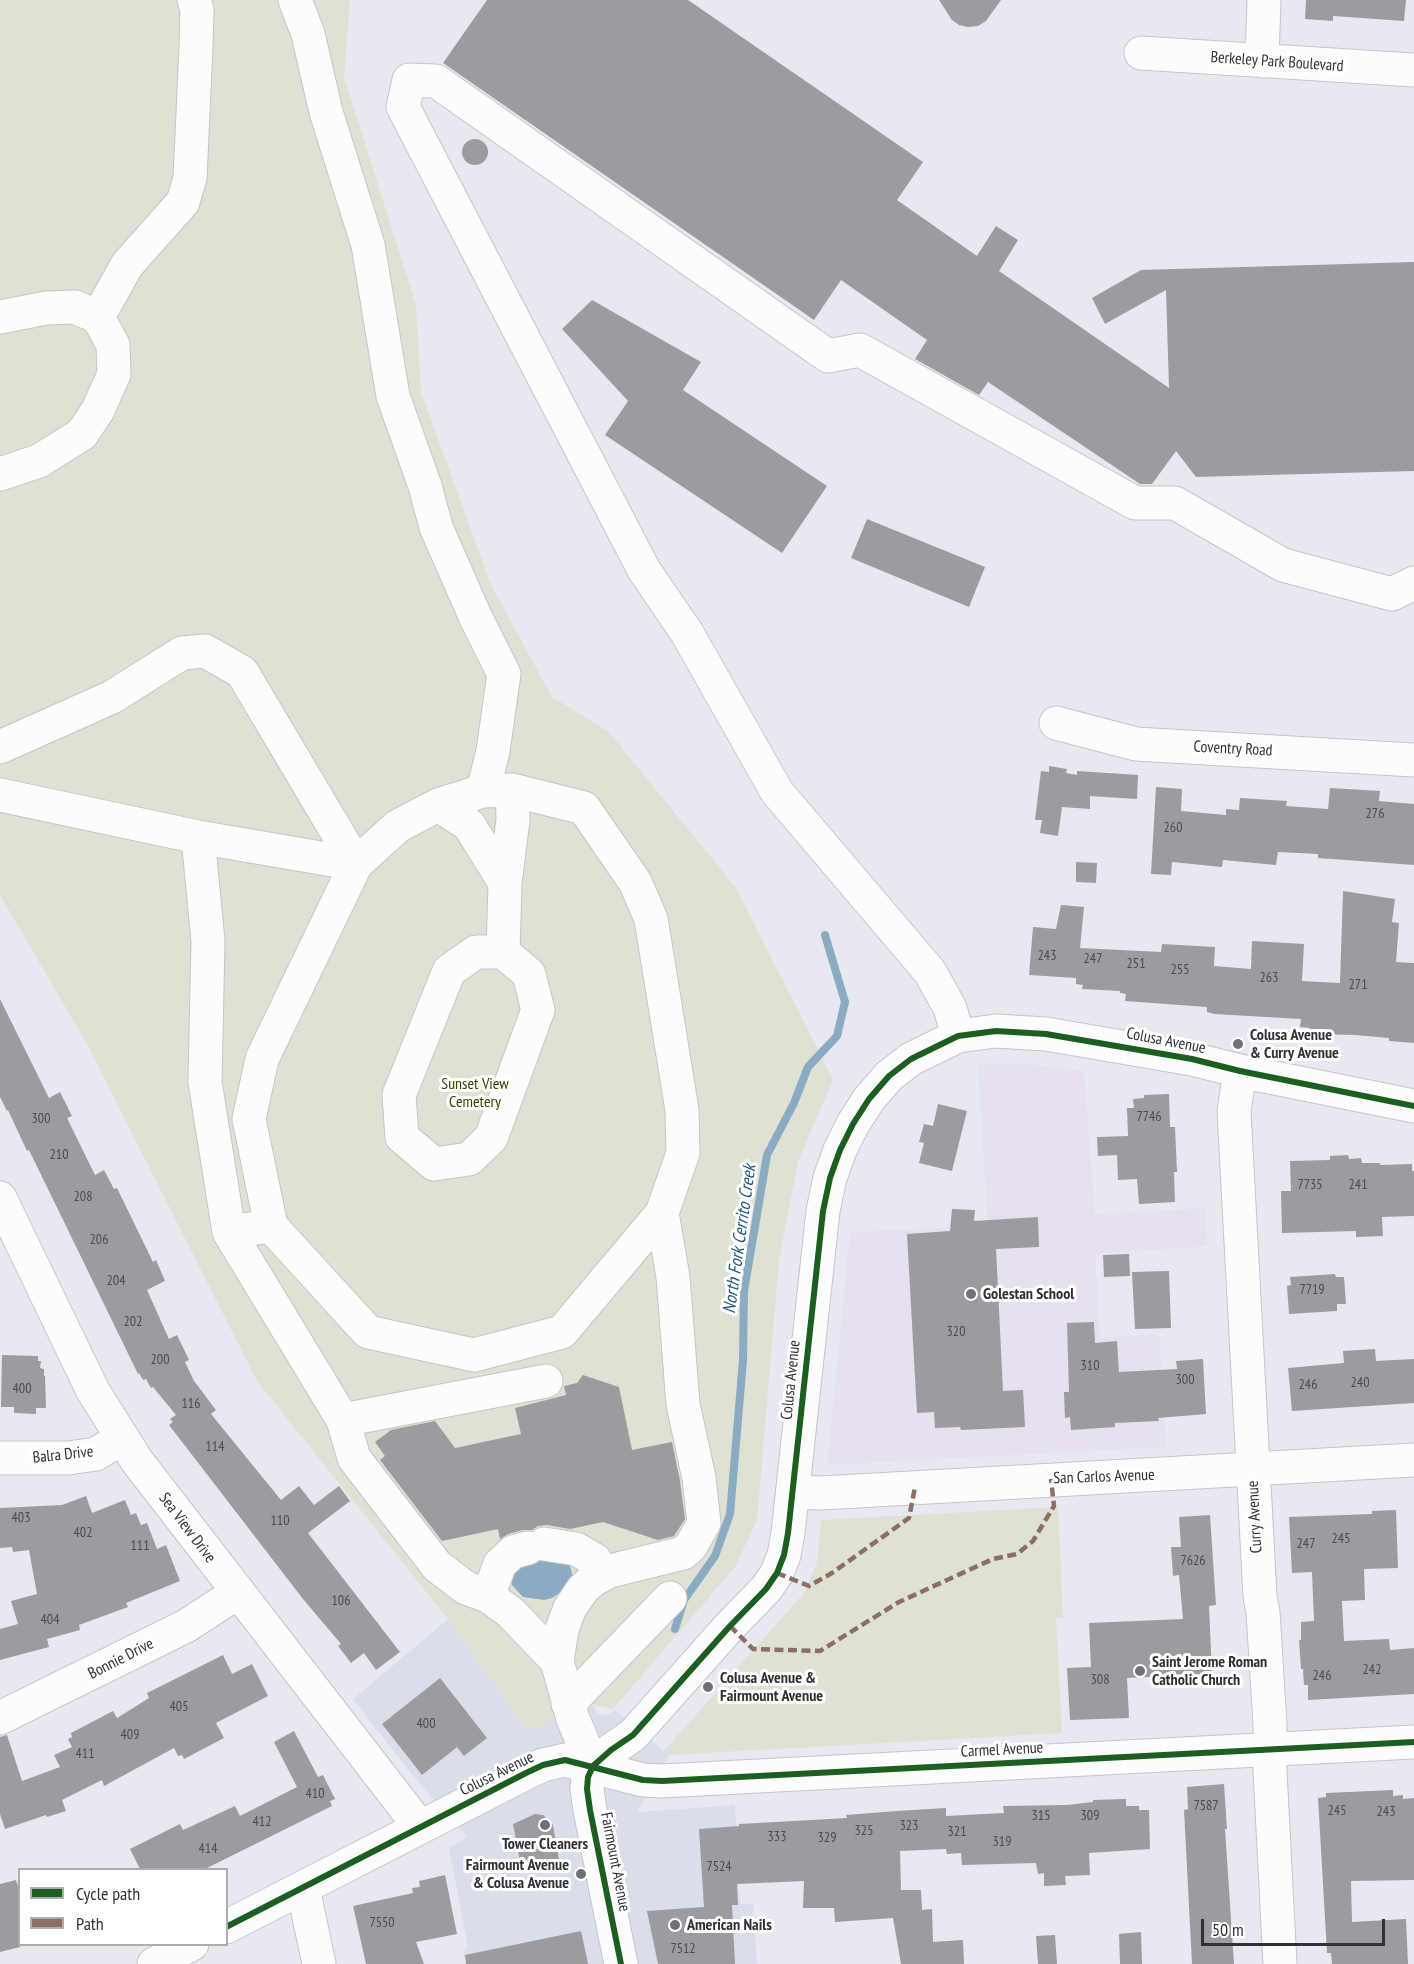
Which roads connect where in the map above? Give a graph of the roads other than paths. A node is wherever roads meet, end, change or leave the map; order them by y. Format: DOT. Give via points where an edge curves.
graph roads {
  1 [pos="195,0"];
  2 [pos="296,0"];
  3 [pos="1264,0"];
  4 [pos="1141,52"];
  5 [pos="1262,61"];
  6 [pos="1414,70"];
  7 [pos="0,317"];
  8 [pos="98,317"];
  9 [pos="0,474"];
  10 [pos="1414,583"];
  11 [pos="1056,723"];
  12 [pos="0,747"];
  13 [pos="1414,760"];
  14 [pos="498,790"];
  15 [pos="0,795"];
  16 [pos="438,805"];
  17 [pos="198,837"];
  18 [pos="356,864"];
  19 [pos="505,883"];
  20 [pos="503,952"];
  21 [pos="958,1036"];
  22 [pos="1240,1071"];
  23 [pos="1414,1106"];
  24 [pos="0,1198"];
  25 [pos="662,1213"];
  26 [pos="271,1226"];
  27 [pos="229,1232"];
  28 [pos="546,1381"];
  29 [pos="343,1420"];
  30 [pos="122,1438"];
  31 [pos="0,1458"];
  32 [pos="1414,1460"];
  33 [pos="1252,1469"];
  34 [pos="793,1492"];
  35 [pos="602,1575"];
  36 [pos="237,1593"];
  37 [pos="488,1596"];
  38 [pos="670,1598"];
  39 [pos="556,1661"];
  40 [pos="568,1704"];
  41 [pos="0,1718"];
  42 [pos="1414,1742"];
  43 [pos="1270,1750"];
  44 [pos="594,1766"];
  45 [pos="420,1827"];
  46 [pos="303,1888"];
  47 [pos="228,1926"];
  48 [pos="188,1946"];
  49 [pos="154,1964"];
  50 [pos="319,1964"];
  51 [pos="621,1964"];
  52 [pos="1280,1964"];
  1 -- 8 [label="street" via="190,178 183,202 127,265"];
  2 -- 14 [label="street" via="368,245 393,396 436,527 504,674 493,751"];
  3 -- 5 [label="street"];
  4 -- 5 [label="street, Berkeley Park Boulevard"];
  5 -- 6 [label="street, Berkeley Park Boulevard"];
  7 -- 8 [label="street" via="75,307"];
  8 -- 9 [label="street" via="113,345 114,374 98,410 82,434 39,461"];
  10 -- 21 [label="street" via="1392,594 1282,565 1175,503 1135,503 860,350 828,356 436,81 408,80 403,107 644,570 687,633 777,792 930,972 950,1008"];
  11 -- 13 [label="street, Coventry Road" via="1136,744"];
  12 -- 18 [label="street" via="112,697 182,653 205,651 242,672"];
  14 -- 16 [label="street"];
  14 -- 19 [label="street" via="513,820"];
  14 -- 25 [label="street" via="584,808 635,882 651,919 682,1110 683,1153"];
  15 -- 17 [label="street"];
  16 -- 18 [label="street" via="398,826"];
  16 -- 19 [label="street" via="469,825"];
  17 -- 18 [label="street"];
  17 -- 27 [label="street" via="208,941 205,1082"];
  18 -- 26 [label="street" via="262,1059 249,1119"];
  19 -- 20 [label="street"];
  20 -- 20 [label="street" via="476,952 449,971 399,1095 402,1137 435,1164 469,1159 491,1138 538,1010 529,974"];
  21 -- 22 [label="street, Colusa Avenue" via="996,1031 1046,1034"];
  21 -- 34 [label="street, Colusa Avenue" via="911,1059 889,1076 858,1115 840,1150 823,1211"];
  22 -- 23 [label="street, Colusa Avenue"];
  22 -- 33 [label="street, Curry Avenue" via="1234,1103"];
  24 -- 30 [label="street, Sea View Drive" via="93,1391"];
  25 -- 26 [label="street" via="562,1332 474,1355 368,1332"];
  25 -- 35 [label="street" via="673,1277 683,1404 704,1523 683,1553"];
  26 -- 27 [label="street"];
  27 -- 29 [label="street"];
  28 -- 29 [label="street"];
  29 -- 37 [label="street" via="354,1458 437,1566 466,1588"];
  30 -- 31 [label="street, Balra Drive" via="96,1454"];
  30 -- 36 [label="street, Sea View Drive"];
  32 -- 33 [label="street, San Carlos Avenue"];
  33 -- 34 [label="street, San Carlos Avenue"];
  33 -- 43 [label="street, Curry Avenue"];
  34 -- 44 [label="street, Colusa Avenue" via="784,1555 766,1589 633,1735"];
  35 -- 37 [label="street" via="595,1560 576,1549 536,1546 513,1552 500,1563"];
  35 -- 39 [label="street" via="583,1589 570,1608"];
  36 -- 41 [label="street, Bonnie Drive" via="186,1626"];
  36 -- 45 [label="street, Sea View Drive"];
  37 -- 39 [label="street" via="510,1612"];
  38 -- 40 [label="street"];
  39 -- 40 [label="street"];
  40 -- 44 [label="street"];
  42 -- 43 [label="street, Carmel Avenue"];
  43 -- 44 [label="street, Carmel Avenue" via="662,1780 643,1780"];
  43 -- 52 [label="street, Curry Avenue"];
  44 -- 45 [label="street, Colusa Avenue" via="565,1760 543,1766"];
  44 -- 51 [label="street, Fairmount Avenue" via="587,1789"];
  45 -- 46 [label="street, Colusa Avenue"];
  46 -- 47 [label="street, Colusa Avenue"];
  46 -- 50 [label="street"];
  48 -- 49 [label="street"];
}
